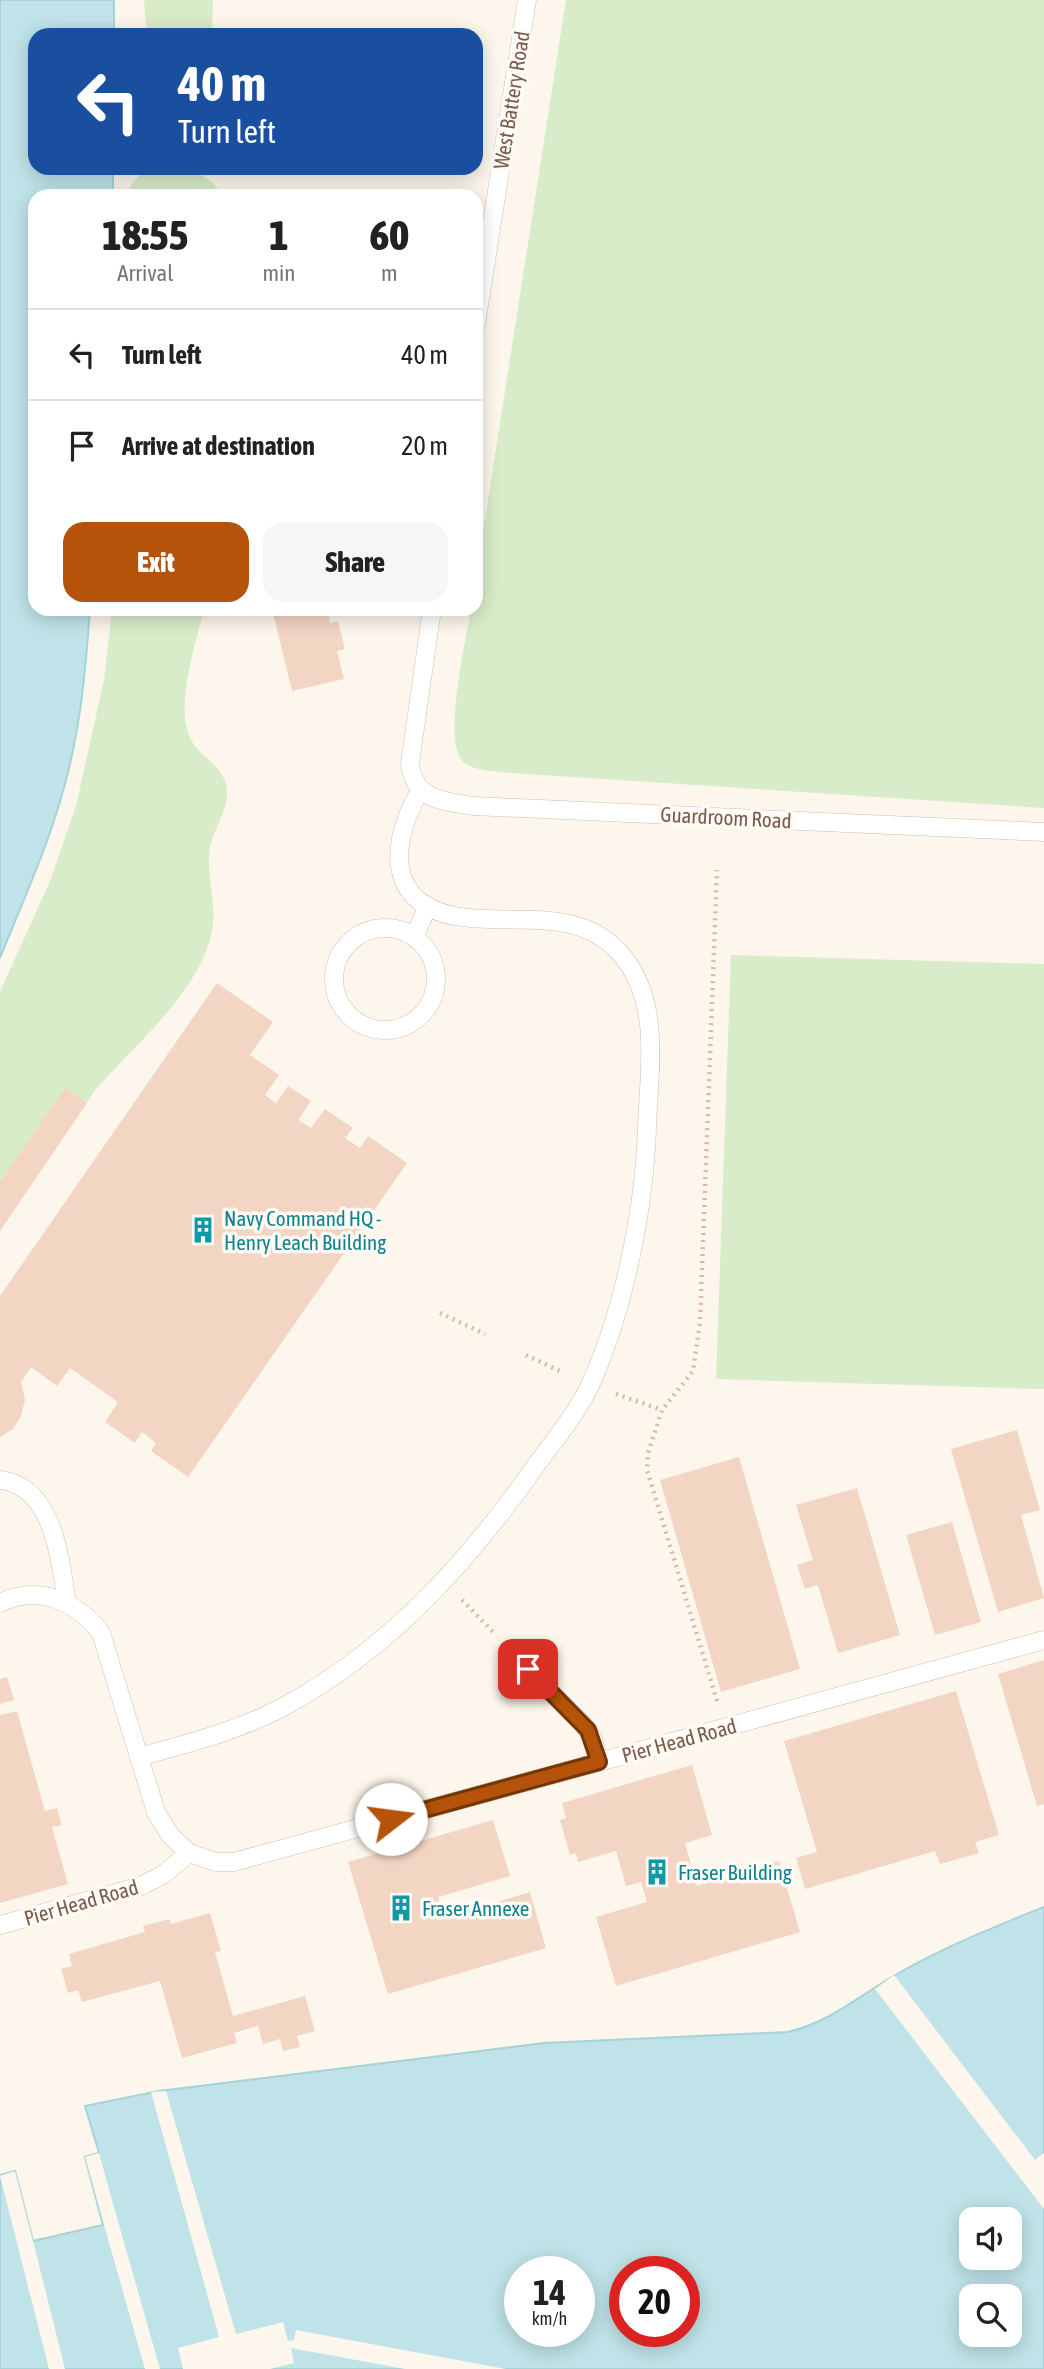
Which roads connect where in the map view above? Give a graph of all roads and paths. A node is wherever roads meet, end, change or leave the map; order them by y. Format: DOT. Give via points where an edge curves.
graph roads {
  1 [pos="527,0"];
  2 [pos="483,280"];
  3 [pos="431,616"];
  4 [pos="417,788"];
  5 [pos="1044,832"];
  6 [pos="717,870"];
  7 [pos="428,906"];
  8 [pos="414,937"];
  9 [pos="440,1313"];
  10 [pos="485,1334"];
  11 [pos="526,1355"];
  12 [pos="571,1376"];
  13 [pos="607,1391"];
  14 [pos="662,1410"];
  15 [pos="0,1480"];
  16 [pos="460,1598"];
  17 [pos="0,1603"];
  18 [pos="66,1603"];
  19 [pos="498,1637"];
  20 [pos="1044,1640"];
  21 [pos="512,1654"];
  22 [pos="717,1701"];
  23 [pos="139,1758"];
  24 [pos="599,1762"];
  25 [pos="189,1853"];
  26 [pos="0,1925"];
  1 -- 2 [label="lane, West Battery Road"];
  3 -- 4 [label="lane" via="410,749"];
  4 -- 5 [label="lane, Guardroom Road" via="434,799 474,806"];
  4 -- 7 [label="lane" via="404,821 398,856 407,887"];
  6 -- 14 [label="path" via="700,1322 693,1371"];
  7 -- 8 [label="lane"];
  7 -- 23 [label="lane" via="456,916 522,917 574,925 611,943 639,981 650,1044 646,1173 629,1262 603,1352 576,1410 491,1528 391,1633 348,1667 281,1708 225,1733"];
  8 -- 8 [label="lane" via="382,928 345,946 334,985 343,1008 355,1020 369,1028 394,1029 429,1006 435,990 434,964"];
  9 -- 10 [label="path"];
  11 -- 12 [label="path"];
  13 -- 14 [label="path"];
  14 -- 22 [label="path" via="647,1470"];
  15 -- 18 [label="lane" via="13,1482 40,1502 59,1552"];
  16 -- 19 [label="path"];
  17 -- 18 [label="lane" via="32,1594"];
  18 -- 23 [label="lane" via="92,1622 106,1644"];
  20 -- 24 [label="lane, Pier Head Road"];
  21 -- 24 [label="lane" via="584,1725"];
  23 -- 25 [label="lane" via="156,1812 170,1835"];
  24 -- 25 [label="lane, Pier Head Road" via="234,1863 216,1863"];
  25 -- 26 [label="lane, Pier Head Road" via="141,1886"];
}
